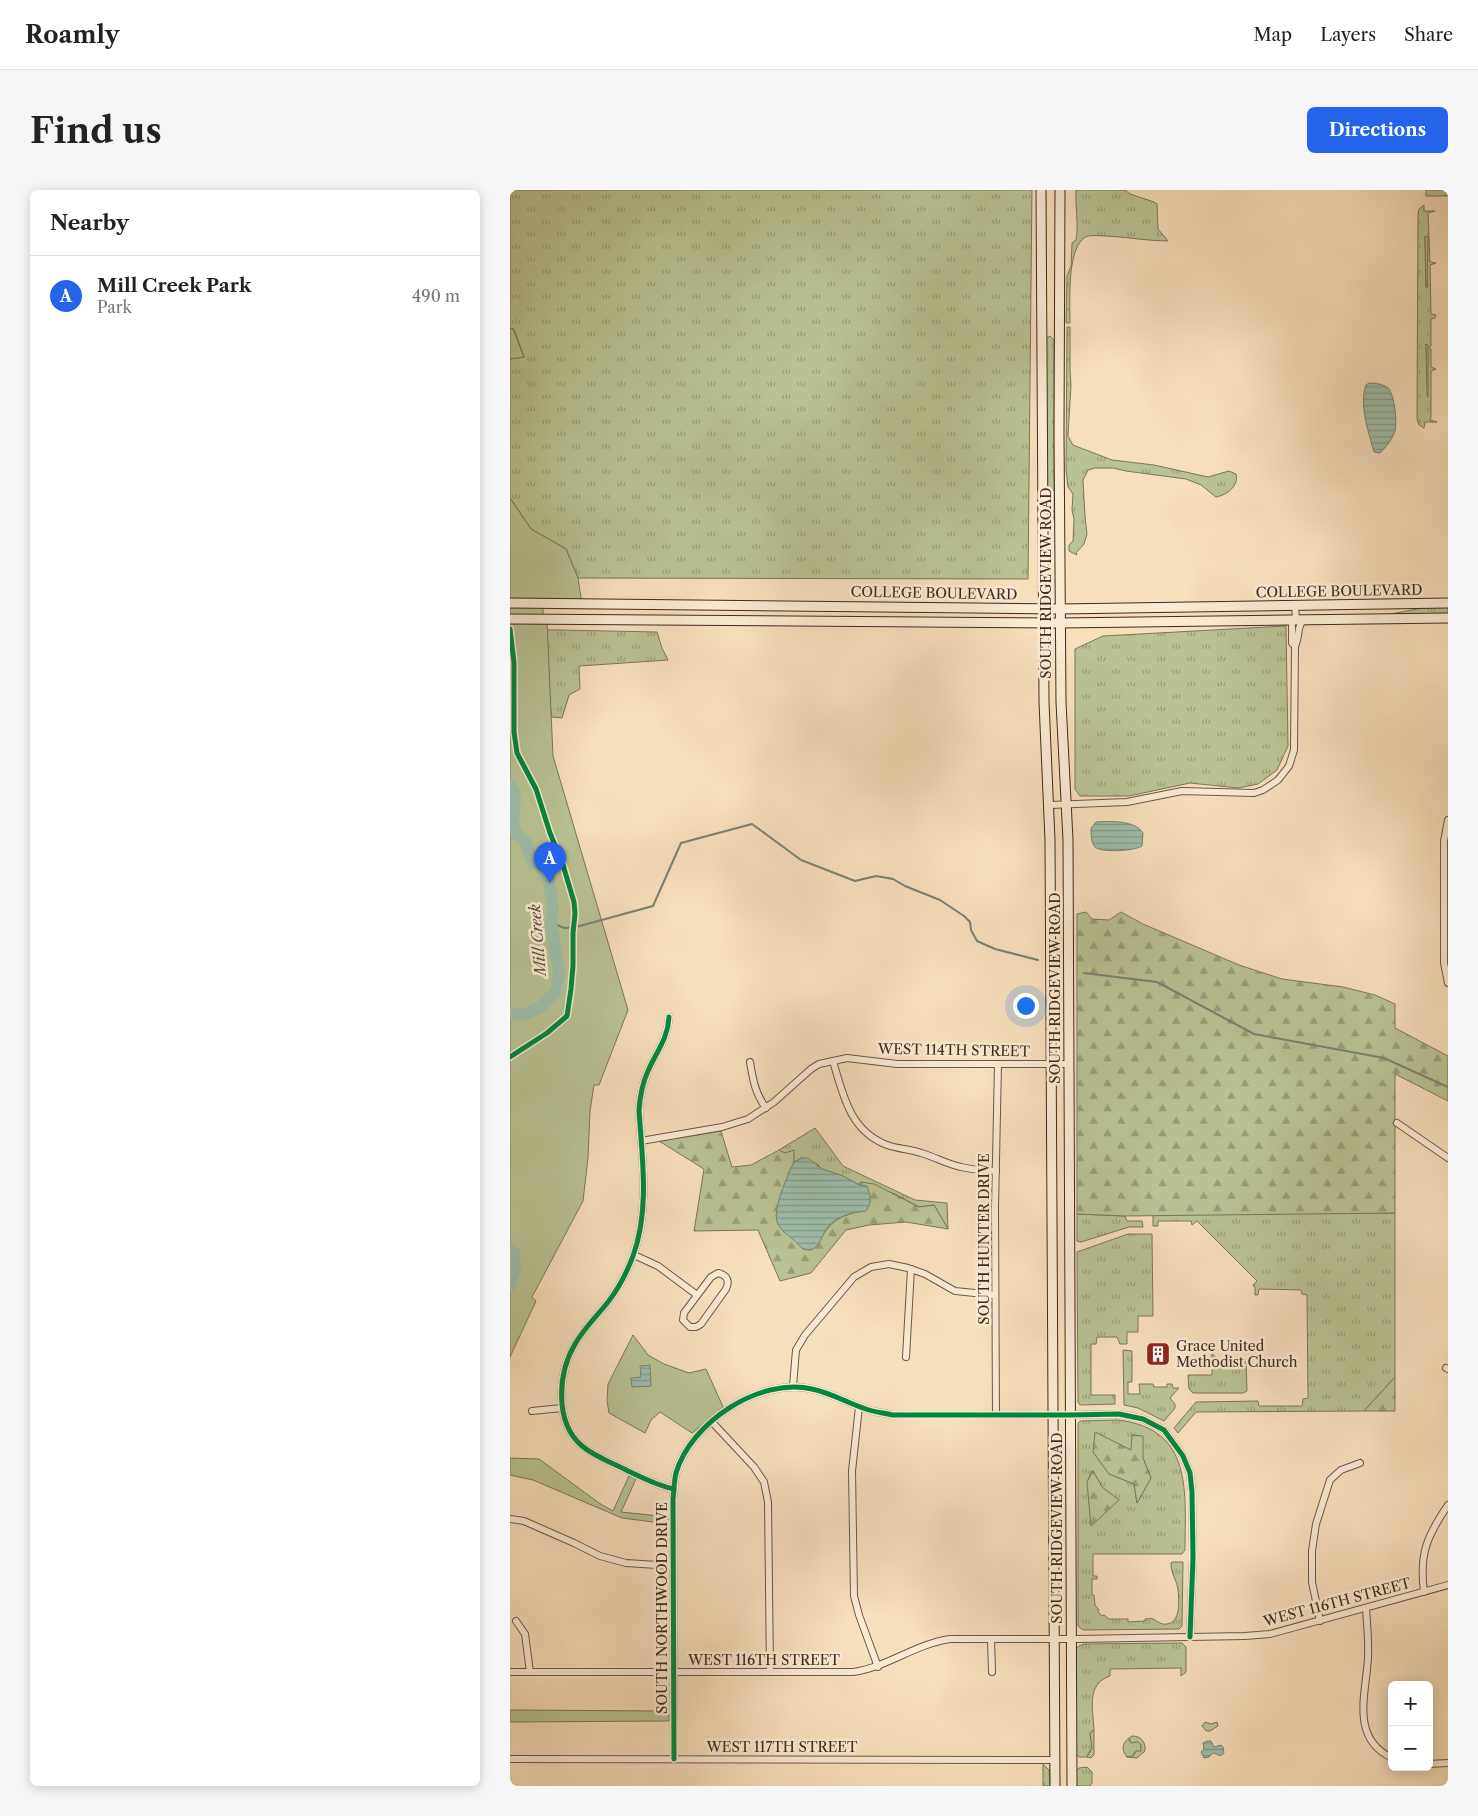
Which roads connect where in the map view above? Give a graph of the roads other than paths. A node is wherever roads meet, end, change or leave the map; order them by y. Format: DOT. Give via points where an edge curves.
graph roads {
  1 [pos="1041,190"];
  2 [pos="1060,190"];
  3 [pos="510,603"];
  4 [pos="1448,603"];
  5 [pos="1296,605"];
  6 [pos="1044,609"];
  7 [pos="1060,609"];
  8 [pos="1448,618"];
  9 [pos="510,619"];
  10 [pos="1297,619"];
  11 [pos="1044,623"];
  12 [pos="1060,623"];
  13 [pos="1294,646"];
  14 [pos="1067,804"];
  15 [pos="1050,805"];
  16 [pos="1448,820"];
  17 [pos="1446,866"];
  18 [pos="1448,983"];
  19 [pos="669,1017"];
  20 [pos="833,1061"];
  21 [pos="750,1062"];
  22 [pos="998,1064"];
  23 [pos="1052,1064"];
  24 [pos="1069,1064"];
  25 [pos="766,1108"];
  26 [pos="1396,1124"];
  27 [pos="641,1141"];
  28 [pos="1448,1158"];
  29 [pos="996,1171"];
  30 [pos="634,1255"];
  31 [pos="911,1269"];
  32 [pos="995,1295"];
  33 [pos="697,1296"];
  34 [pos="906,1357"];
  35 [pos="793,1386"];
  36 [pos="859,1407"];
  37 [pos="562,1408"];
  38 [pos="532,1411"];
  39 [pos="996,1415"];
  40 [pos="1054,1415"];
  41 [pos="1071,1415"];
  42 [pos="712,1422"];
  43 [pos="1360,1463"];
  44 [pos="674,1489"];
  45 [pos="1448,1505"];
  46 [pos="510,1518"];
  47 [pos="673,1566"];
  48 [pos="1448,1585"];
  49 [pos="1424,1592"];
  50 [pos="1366,1608"];
  51 [pos="516,1621"];
  52 [pos="1320,1621"];
  53 [pos="1190,1637"];
  54 [pos="991,1639"];
  55 [pos="1055,1639"];
  56 [pos="1071,1639"];
  57 [pos="878,1667"];
  58 [pos="510,1672"];
  59 [pos="530,1672"];
  60 [pos="674,1672"];
  61 [pos="770,1672"];
  62 [pos="992,1672"];
  63 [pos="1388,1755"];
  64 [pos="510,1759"];
  65 [pos="674,1759"];
  66 [pos="1055,1760"];
  67 [pos="1433,1764"];
  68 [pos="1448,1764"];
  69 [pos="1055,1786"];
  70 [pos="1072,1786"];
  1 -- 6 [label="main road, SOUTH RIDGEVIEW ROAD"];
  2 -- 7 [label="main road, SOUTH RIDGEVIEW ROAD"];
  3 -- 6 [label="main road, COLLEGE BOULEVARD"];
  4 -- 5 [label="main road, COLLEGE BOULEVARD"];
  5 -- 7 [label="main road, COLLEGE BOULEVARD"];
  5 -- 10 [label="street"];
  6 -- 7 [label="main road, COLLEGE BOULEVARD"];
  6 -- 11 [label="main road, SOUTH RIDGEVIEW ROAD"];
  7 -- 12 [label="main road, SOUTH RIDGEVIEW ROAD"];
  8 -- 10 [label="main road, COLLEGE BOULEVARD"];
  9 -- 11 [label="main road, COLLEGE BOULEVARD"];
  10 -- 12 [label="main road, COLLEGE BOULEVARD"];
  10 -- 13 [label="street"];
  10 -- 13 [label="street" via="1297,643"];
  11 -- 12 [label="main road, COLLEGE BOULEVARD"];
  11 -- 15 [label="main road, SOUTH RIDGEVIEW ROAD" via="1044,711"];
  12 -- 14 [label="main road, SOUTH RIDGEVIEW ROAD"];
  13 -- 14 [label="street" via="1295,739 1292,758 1284,774 1271,786 1243,794 1182,791 1141,800"];
  14 -- 15 [label="street"];
  14 -- 24 [label="main road, SOUTH RIDGEVIEW ROAD"];
  15 -- 23 [label="main road, SOUTH RIDGEVIEW ROAD"];
  16 -- 17 [label="street" via="1444,841"];
  17 -- 18 [label="street" via="1444,963"];
  19 -- 27 [label="street" via="666,1037 641,1092"];
  20 -- 22 [label="street, WEST 114TH STREET" via="854,1058 897,1064"];
  20 -- 25 [label="street, WEST 114TH STREET" via="811,1069"];
  20 -- 29 [label="street" via="854,1119 876,1140 963,1168"];
  21 -- 25 [label="street" via="753,1084"];
  22 -- 23 [label="street, WEST 114TH STREET"];
  22 -- 29 [label="street, SOUTH HUNTER DRIVE"];
  23 -- 24 [label="street, WEST 114TH STREET"];
  23 -- 40 [label="main road, SOUTH RIDGEVIEW ROAD"];
  24 -- 41 [label="main road, SOUTH RIDGEVIEW ROAD"];
  25 -- 27 [label="street, WEST 114TH STREET" via="748,1119 722,1127"];
  26 -- 28 [label="street"];
  27 -- 30 [label="street" via="644,1204"];
  29 -- 32 [label="street, SOUTH HUNTER DRIVE"];
  30 -- 33 [label="street" via="658,1266"];
  30 -- 37 [label="street" via="618,1288 574,1345 563,1378"];
  31 -- 32 [label="street" via="956,1291"];
  31 -- 34 [label="street"];
  31 -- 35 [label="street" via="889,1264 854,1276 796,1350"];
  32 -- 39 [label="street, SOUTH HUNTER DRIVE"];
  33 -- 33 [label="street" via="713,1275 721,1274 727,1279 726,1289 701,1324 693,1328 686,1325 683,1317"];
  35 -- 36 [label="street, SOUTH NORTHWOOD DRIVE" via="831,1394"];
  35 -- 42 [label="street, SOUTH NORTHWOOD DRIVE" via="750,1396"];
  36 -- 39 [label="street, SOUTH NORTHWOOD DRIVE" via="892,1414"];
  36 -- 57 [label="street" via="852,1471 854,1596"];
  37 -- 38 [label="street"];
  37 -- 44 [label="street" via="571,1434 592,1453"];
  39 -- 40 [label="street, SOUTH NORTHWOOD DRIVE"];
  40 -- 41 [label="street, SOUTH NORTHWOOD DRIVE"];
  40 -- 55 [label="main road, SOUTH RIDGEVIEW ROAD"];
  41 -- 53 [label="street, SOUTH NORTHWOOD DRIVE" via="1119,1414 1143,1419 1164,1430 1183,1456 1190,1473 1192,1492"];
  41 -- 56 [label="main road, SOUTH RIDGEVIEW ROAD"];
  42 -- 44 [label="street, SOUTH NORTHWOOD DRIVE" via="693,1440 683,1456"];
  42 -- 61 [label="street" via="764,1482 768,1502"];
  43 -- 52 [label="street" via="1341,1470 1330,1480 1316,1524 1312,1582"];
  44 -- 47 [label="street, SOUTH NORTHWOOD DRIVE"];
  45 -- 49 [label="street" via="1428,1539 1421,1571"];
  46 -- 47 [label="street" via="524,1521 600,1556 626,1563"];
  47 -- 60 [label="street, SOUTH NORTHWOOD DRIVE"];
  48 -- 49 [label="street, WEST 116TH STREET"];
  49 -- 50 [label="street, WEST 116TH STREET"];
  50 -- 52 [label="street, WEST 116TH STREET"];
  50 -- 63 [label="street" via="1368,1660 1362,1713 1367,1732"];
  51 -- 59 [label="street" via="525,1634"];
  52 -- 53 [label="street, WEST 116TH STREET" via="1270,1634"];
  53 -- 56 [label="street, WEST 116TH STREET"];
  54 -- 55 [label="street, WEST 116TH STREET"];
  54 -- 57 [label="street, WEST 116TH STREET" via="932,1642"];
  54 -- 62 [label="street"];
  55 -- 56 [label="street, WEST 116TH STREET"];
  55 -- 66 [label="main road, SOUTH RIDGEVIEW ROAD"];
  56 -- 70 [label="main road, SOUTH RIDGEVIEW ROAD"];
  57 -- 61 [label="street, WEST 116TH STREET" via="853,1672"];
  58 -- 59 [label="street, WEST 116TH STREET"];
  59 -- 60 [label="street, WEST 116TH STREET"];
  60 -- 61 [label="street, WEST 116TH STREET"];
  60 -- 65 [label="street, SOUTH NORTHWOOD DRIVE"];
  64 -- 65 [label="street, WEST 117TH STREET"];
  65 -- 66 [label="street, WEST 117TH STREET"];
  66 -- 69 [label="main road, SOUTH RIDGEVIEW ROAD"];
  67 -- 68 [label="street"];
}
